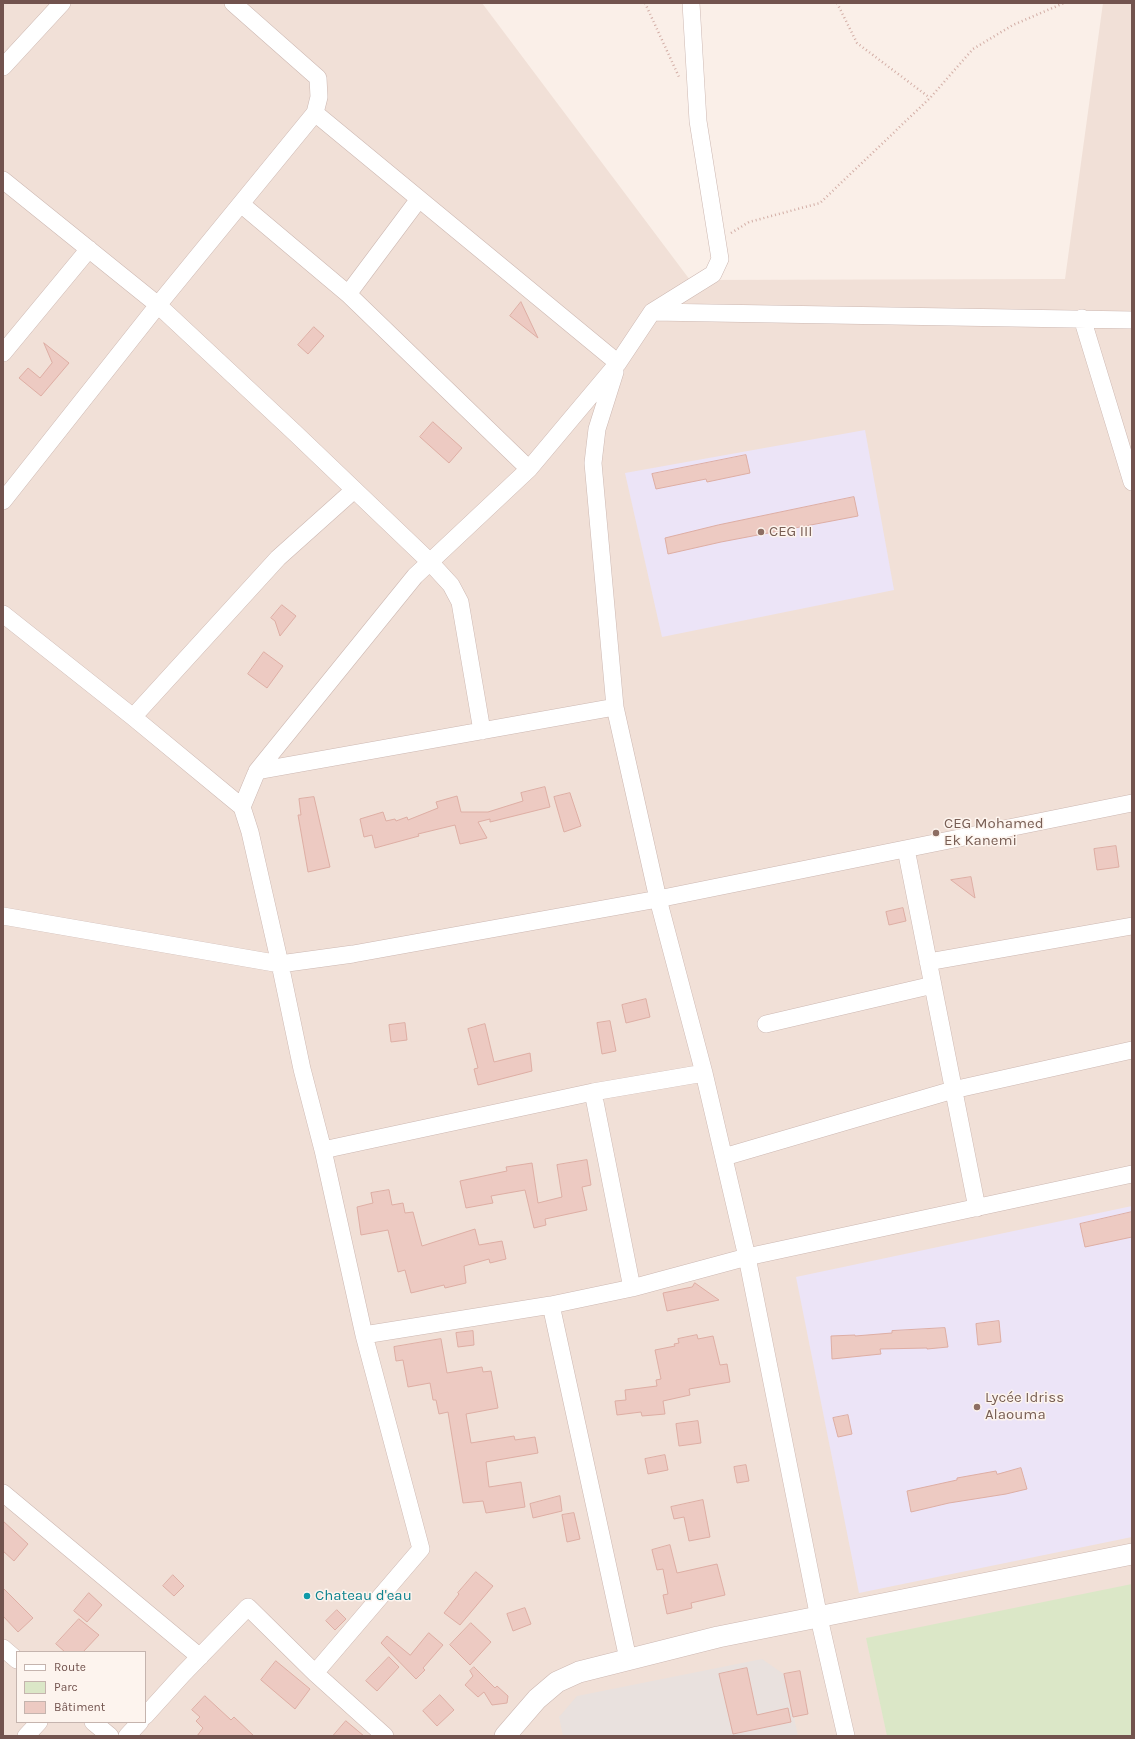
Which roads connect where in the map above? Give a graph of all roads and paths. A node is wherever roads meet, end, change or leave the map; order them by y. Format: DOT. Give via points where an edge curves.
graph roads {
  1 [pos="62,3"];
  2 [pos="233,3"];
  3 [pos="646,3"];
  4 [pos="691,3"];
  5 [pos="837,3"];
  6 [pos="1064,3"];
  7 [pos="3,67"];
  8 [pos="679,79"];
  9 [pos="930,98"];
  10 [pos="315,113"];
  11 [pos="3,180"];
  12 [pos="419,199"];
  13 [pos="241,204"];
  14 [pos="717,241"];
  15 [pos="89,250"];
  16 [pos="348,294"];
  17 [pos="158,305"];
  18 [pos="652,312"];
  19 [pos="1082,318"];
  20 [pos="1132,320"];
  21 [pos="3,353"];
  22 [pos="618,363"];
  23 [pos="529,469"];
  24 [pos="1132,482"];
  25 [pos="354,490"];
  26 [pos="3,501"];
  27 [pos="429,561"];
  28 [pos="3,614"];
  29 [pos="615,707"];
  30 [pos="134,717"];
  31 [pos="482,730"];
  32 [pos="257,771"];
  33 [pos="1132,803"];
  34 [pos="242,807"];
  35 [pos="906,849"];
  36 [pos="658,898"];
  37 [pos="3,916"];
  38 [pos="1132,926"];
  39 [pos="928,962"];
  40 [pos="280,964"];
  41 [pos="933,985"];
  42 [pos="766,1024"];
  43 [pos="1132,1050"];
  44 [pos="704,1073"];
  45 [pos="953,1090"];
  46 [pos="593,1092"];
  47 [pos="323,1150"];
  48 [pos="724,1157"];
  49 [pos="1132,1174"];
  50 [pos="977,1208"];
  51 [pos="747,1257"];
  52 [pos="632,1288"];
  53 [pos="551,1306"];
  54 [pos="364,1335"];
  55 [pos="3,1493"];
  56 [pos="1132,1554"];
  57 [pos="818,1618"];
  58 [pos="3,1648"];
  59 [pos="200,1657"];
  60 [pos="16,1659"];
  61 [pos="628,1659"];
  62 [pos="315,1673"];
  63 [pos="146,1715"];
  64 [pos="38,1723"];
  65 [pos="94,1723"];
  66 [pos="139,1723"];
  67 [pos="26,1736"];
  68 [pos="110,1736"];
  69 [pos="127,1736"];
  70 [pos="385,1736"];
  71 [pos="505,1736"];
  72 [pos="846,1736"];
  1 -- 7 [label="street"];
  2 -- 10 [label="street" via="318,78 319,97"];
  3 -- 8 [label="path"];
  4 -- 14 [label="street" via="698,121"];
  5 -- 9 [label="path" via="857,43"];
  6 -- 9 [label="path" via="1013,25 973,49"];
  9 -- 14 [label="path" via="820,203 748,222"];
  10 -- 12 [label="street"];
  10 -- 13 [label="street"];
  11 -- 15 [label="street"];
  12 -- 16 [label="street"];
  12 -- 22 [label="street"];
  13 -- 16 [label="street"];
  13 -- 17 [label="street"];
  14 -- 18 [label="street" via="720,259 713,274"];
  15 -- 17 [label="street"];
  15 -- 21 [label="street"];
  16 -- 23 [label="street"];
  17 -- 25 [label="street"];
  17 -- 26 [label="street"];
  18 -- 19 [label="street"];
  18 -- 22 [label="street"];
  19 -- 20 [label="street"];
  19 -- 24 [label="street"];
  22 -- 23 [label="street"];
  22 -- 29 [label="street" via="597,429 593,463"];
  23 -- 27 [label="street"];
  25 -- 27 [label="street"];
  25 -- 30 [label="street" via="278,558"];
  27 -- 31 [label="street" via="451,585 460,602"];
  27 -- 32 [label="street"];
  28 -- 30 [label="street"];
  29 -- 31 [label="street"];
  29 -- 36 [label="street"];
  30 -- 34 [label="street"];
  31 -- 32 [label="street"];
  32 -- 34 [label="street"];
  33 -- 35 [label="street"];
  34 -- 40 [label="street"];
  35 -- 36 [label="street"];
  35 -- 39 [label="street"];
  36 -- 40 [label="street" via="353,954"];
  36 -- 44 [label="street"];
  37 -- 40 [label="street"];
  38 -- 39 [label="street"];
  39 -- 41 [label="street"];
  40 -- 47 [label="street" via="302,1069"];
  41 -- 42 [label="street"];
  41 -- 45 [label="street"];
  43 -- 45 [label="street"];
  44 -- 46 [label="street"];
  44 -- 48 [label="street"];
  45 -- 48 [label="street"];
  45 -- 50 [label="street"];
  46 -- 47 [label="street"];
  46 -- 52 [label="street"];
  47 -- 54 [label="street"];
  48 -- 51 [label="street"];
  49 -- 50 [label="street"];
  50 -- 51 [label="street"];
  51 -- 52 [label="street"];
  51 -- 57 [label="street"];
  52 -- 53 [label="street"];
  53 -- 54 [label="street"];
  53 -- 61 [label="street"];
  54 -- 62 [label="street" via="421,1549"];
  55 -- 59 [label="street"];
  56 -- 57 [label="street"];
  57 -- 61 [label="street" via="718,1637"];
  57 -- 72 [label="street"];
  58 -- 60 [label="street"];
  59 -- 62 [label="street" via="248,1607"];
  59 -- 63 [label="street"];
  61 -- 71 [label="street" via="579,1672 557,1682 537,1699"];
  62 -- 70 [label="street"];
  64 -- 67 [label="street"];
  65 -- 68 [label="street"];
  66 -- 69 [label="street"];
}
